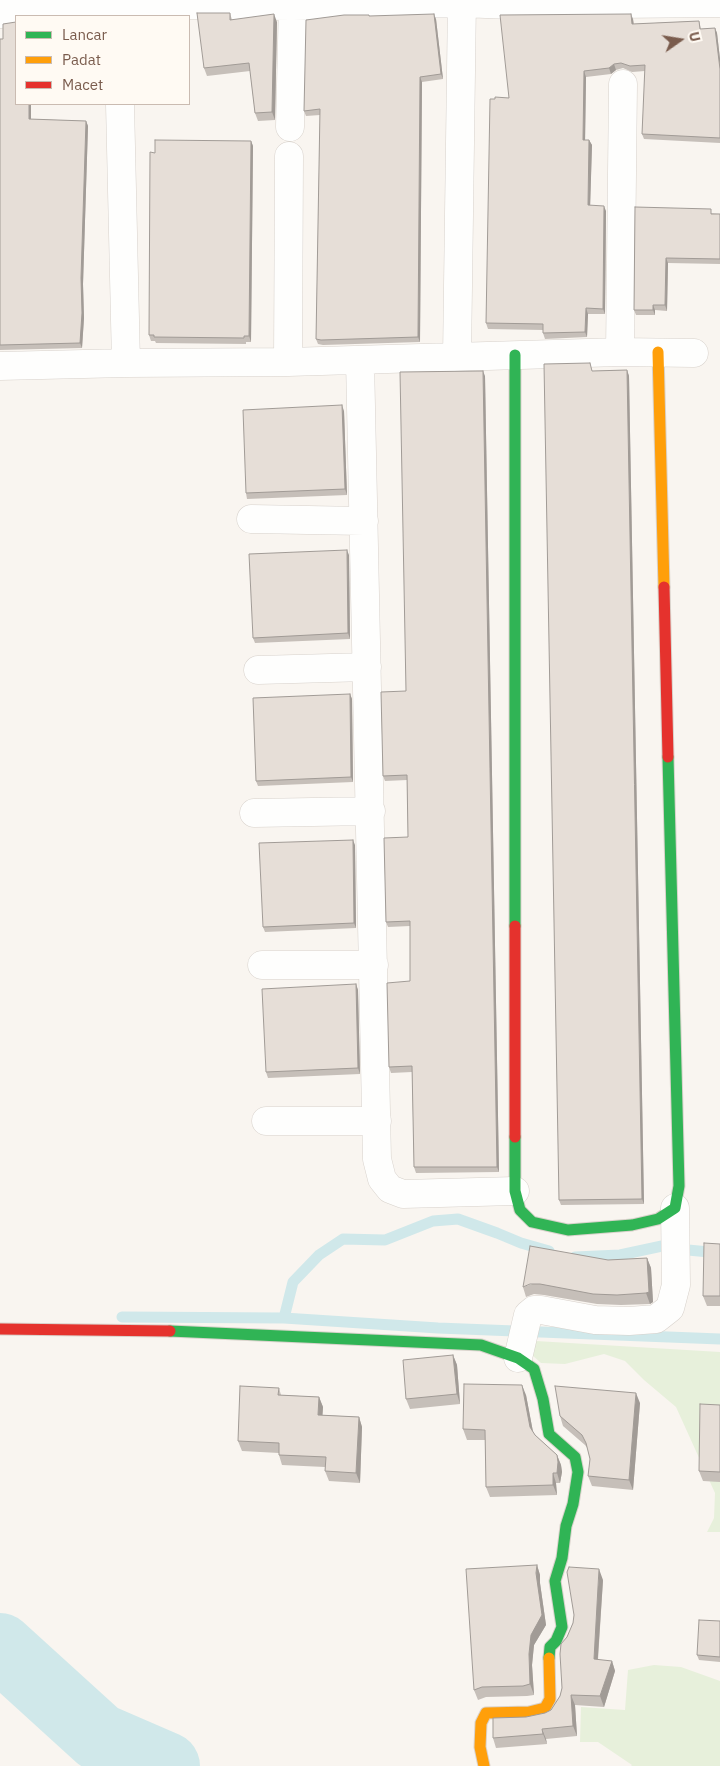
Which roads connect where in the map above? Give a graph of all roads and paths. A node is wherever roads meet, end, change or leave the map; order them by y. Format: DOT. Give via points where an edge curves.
graph roads {
  1 [pos="462,2"];
  2 [pos="624,2"];
  3 [pos="720,2"];
  4 [pos="293,3"];
  5 [pos="114,6"];
  6 [pos="0,14"];
  7 [pos="623,84"];
  8 [pos="120,105"];
  9 [pos="290,127"];
  10 [pos="290,156"];
  11 [pos="620,352"];
  12 [pos="658,352"];
  13 [pos="694,353"];
  14 [pos="516,355"];
  15 [pos="457,357"];
  16 [pos="360,360"];
  17 [pos="288,362"];
  18 [pos="126,363"];
  19 [pos="0,366"];
  20 [pos="252,519"];
  21 [pos="364,521"];
  22 [pos="368,667"];
  23 [pos="258,670"];
  24 [pos="371,811"];
  25 [pos="254,813"];
  26 [pos="262,965"];
  27 [pos="374,965"];
  28 [pos="266,1121"];
  29 [pos="377,1121"];
  30 [pos="515,1191"];
  31 [pos="675,1208"];
  32 [pos="0,1329"];
  33 [pos="519,1354"];
  34 [pos="484,1766"];
  1 -- 2 [label="street" via="510,5"];
  1 -- 4 [label="street"];
  1 -- 15 [label="street"];
  2 -- 3 [label="street"];
  4 -- 5 [label="street"];
  4 -- 9 [label="street"];
  5 -- 6 [label="street"];
  7 -- 11 [label="street"];
  8 -- 18 [label="street"];
  10 -- 17 [label="street"];
  11 -- 12 [label="street"];
  11 -- 14 [label="street"];
  12 -- 13 [label="street"];
  12 -- 31 [label="street" via="679,1186"];
  14 -- 15 [label="street"];
  14 -- 30 [label="street"];
  15 -- 16 [label="street"];
  16 -- 17 [label="street"];
  16 -- 21 [label="street"];
  17 -- 18 [label="street"];
  18 -- 19 [label="street"];
  20 -- 21 [label="street"];
  21 -- 22 [label="street"];
  22 -- 23 [label="street"];
  22 -- 24 [label="street"];
  24 -- 25 [label="street"];
  24 -- 27 [label="street"];
  26 -- 27 [label="street"];
  27 -- 29 [label="street"];
  28 -- 29 [label="street"];
  29 -- 30 [label="street" via="377,1159 382,1179 390,1189 403,1194"];
  30 -- 31 [label="street" via="520,1210 532,1222 568,1230 632,1225 658,1219"];
  31 -- 33 [label="street" via="676,1285 670,1308 656,1319 629,1321 595,1320 534,1310 528,1315"];
  32 -- 33 [label="street" via="188,1331 461,1343"];
  33 -- 34 [label="street" via="534,1368 549,1434 575,1457 578,1472 555,1580 562,1627 550,1647 550,1699 545,1708 529,1712 486,1713 481,1723 480,1747"];
}
